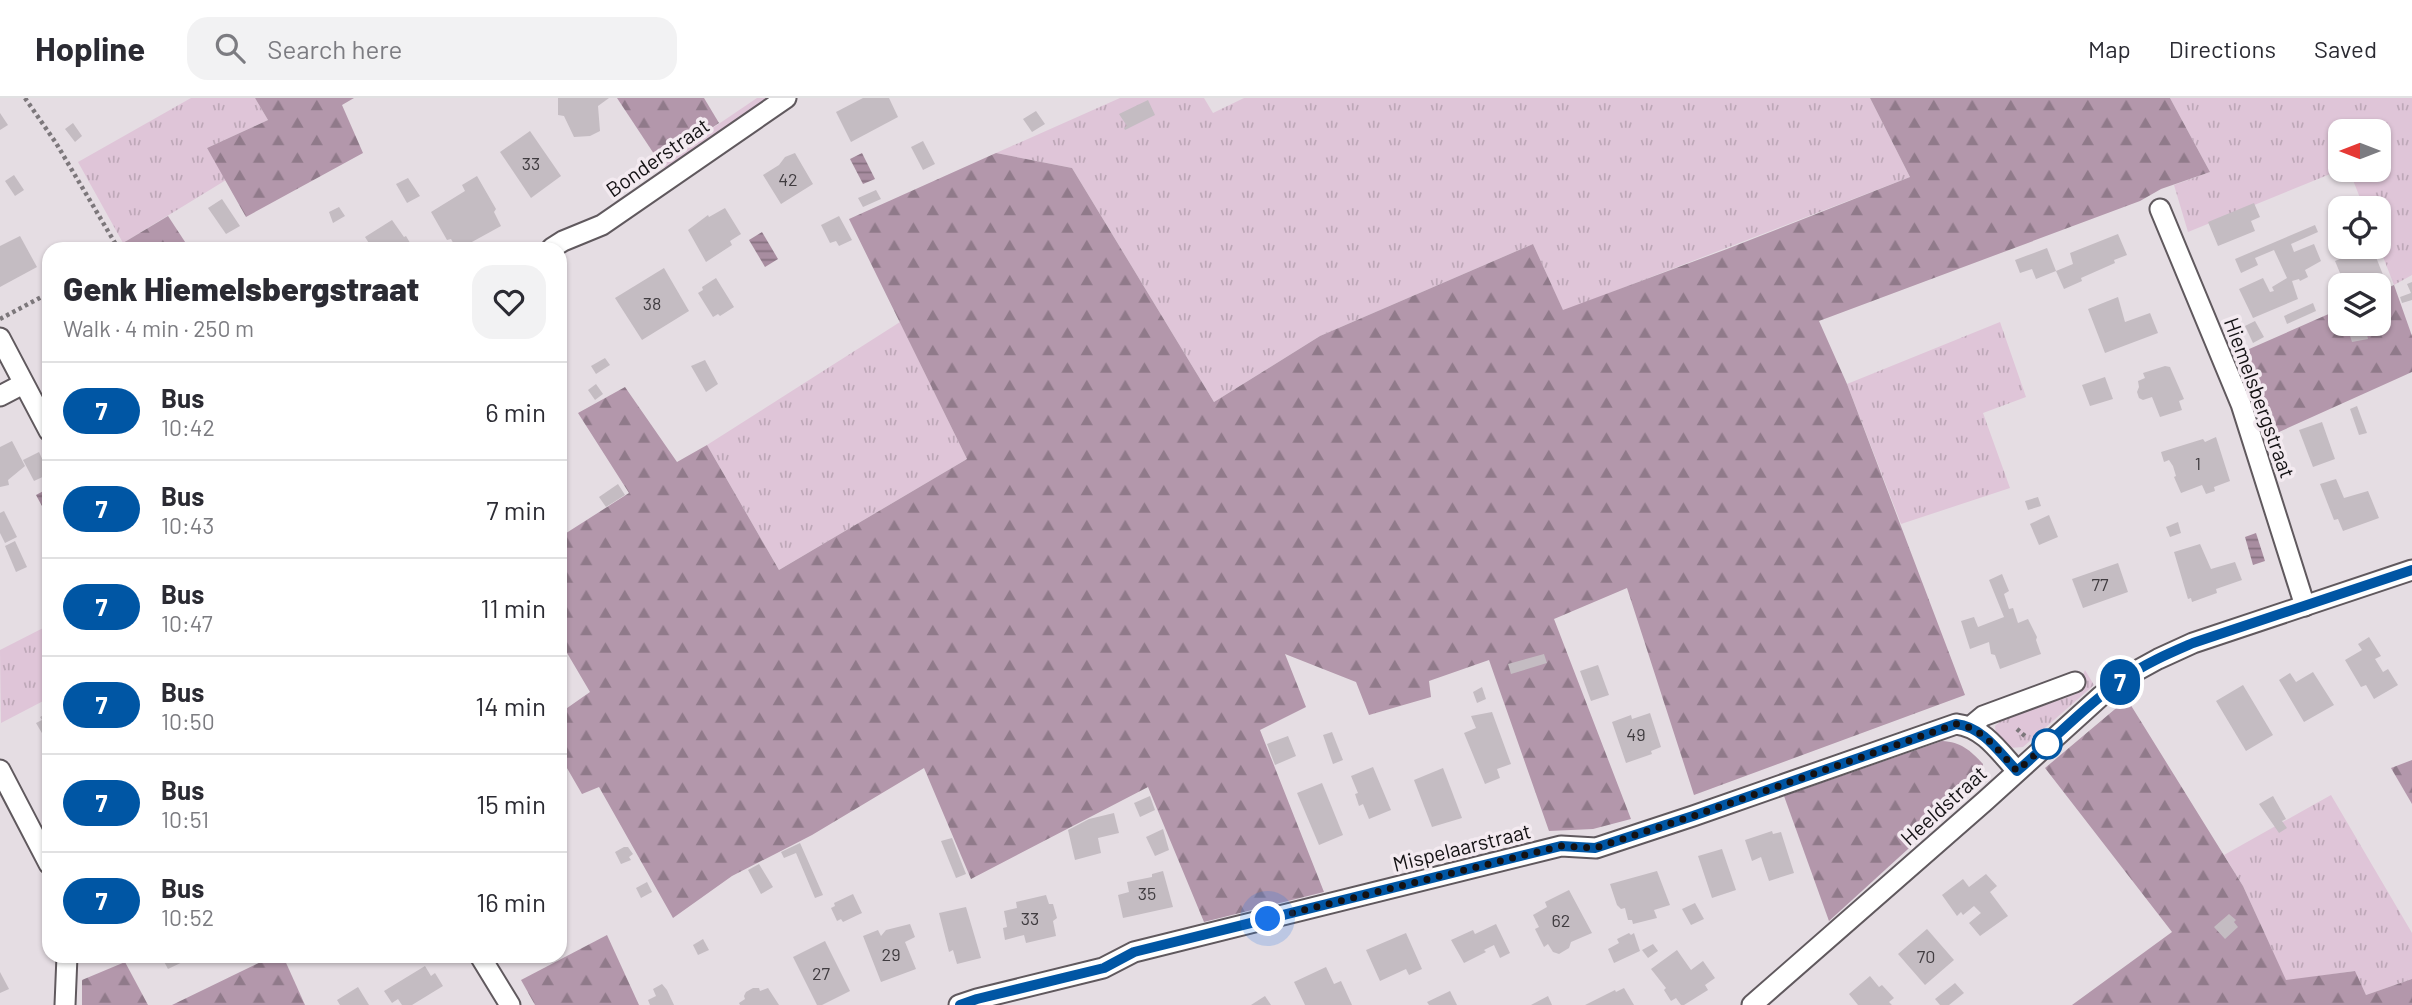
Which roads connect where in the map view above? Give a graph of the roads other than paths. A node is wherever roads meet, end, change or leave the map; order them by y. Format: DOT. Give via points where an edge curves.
graph roads {
  1 [pos="786,98"];
  2 [pos="2160,209"];
  3 [pos="561,242"];
  4 [pos="0,338"];
  5 [pos="23,384"];
  6 [pos="0,396"];
  7 [pos="42,418"];
  8 [pos="2412,570"];
  9 [pos="2305,606"];
  10 [pos="2075,682"];
  11 [pos="1971,726"];
  12 [pos="0,770"];
  13 [pos="2017,771"];
  14 [pos="42,851"];
  15 [pos="67,963"];
  16 [pos="485,963"];
  17 [pos="65,1005"];
  18 [pos="510,1005"];
  19 [pos="959,1005"];
  20 [pos="1752,1005"];
  1 -- 3 [label="street, Bonderstraat" via="602,225"];
  2 -- 9 [label="street, Hiemelsbergstraat" via="2241,404"];
  4 -- 5 [label="street"];
  5 -- 6 [label="street"];
  5 -- 7 [label="street"];
  8 -- 9 [label="street, Heeldstraat"];
  9 -- 13 [label="street, Heeldstraat" via="2193,643 2137,671 2101,696"];
  10 -- 11 [label="street, Mispelaarstraat" via="1983,716"];
  11 -- 13 [label="street"];
  11 -- 19 [label="street, Mispelaarstraat" via="1956,724 1595,848 1561,846 1134,952 1104,968"];
  12 -- 14 [label="street"];
  13 -- 20 [label="street, Heeldstraat"];
  15 -- 17 [label="street"];
  16 -- 18 [label="street"];
}
